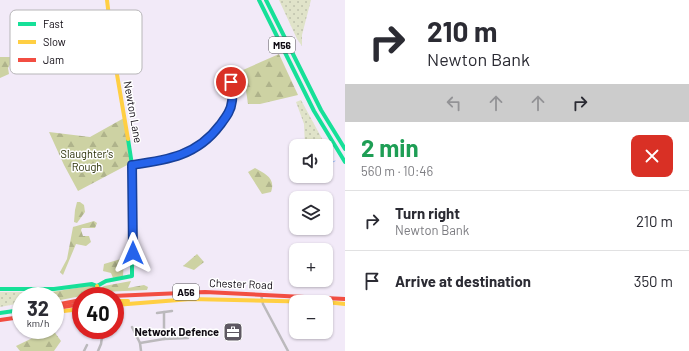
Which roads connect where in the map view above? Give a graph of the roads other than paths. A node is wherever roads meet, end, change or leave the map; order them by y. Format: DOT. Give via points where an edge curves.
graph roads {
  1 [pos="107,0"];
  2 [pos="259,0"];
  3 [pos="266,0"];
  4 [pos="108,10"];
  5 [pos="117,74"];
  6 [pos="231,82"];
  7 [pos="345,148"];
  8 [pos="337,151"];
  9 [pos="345,162"];
  10 [pos="132,165"];
  11 [pos="345,167"];
  12 [pos="98,287"];
  13 [pos="0,289"];
  14 [pos="261,294"];
  15 [pos="124,295"];
  16 [pos="345,299"];
  17 [pos="261,300"];
  18 [pos="124,301"];
  19 [pos="149,301"];
  20 [pos="289,301"];
  21 [pos="333,303"];
  22 [pos="124,304"];
  23 [pos="345,304"];
  24 [pos="12,311"];
  25 [pos="172,311"];
  26 [pos="164,312"];
  27 [pos="0,313"];
  28 [pos="157,313"];
  29 [pos="12,318"];
  30 [pos="0,320"];
  31 [pos="132,327"];
  32 [pos="188,338"];
  33 [pos="102,339"];
  34 [pos="164,339"];
  35 [pos="140,343"];
  36 [pos="87,345"];
  37 [pos="84,351"];
  38 [pos="98,351"];
  39 [pos="140,351"];
  40 [pos="288,351"];
  1 -- 4 [label="main road, Newton Lane"];
  2 -- 8 [label="main road, M56"];
  3 -- 7 [label="main road, M56" via="314,97"];
  5 -- 10 [label="main road, Newton Lane"];
  6 -- 10 [label="street" via="233,99 230,112 200,146 172,158"];
  8 -- 9 [label="main road, M56"];
  8 -- 11 [label="main road"];
  10 -- 12 [label="main road, Newton Lane" via="132,276 106,281"];
  12 -- 13 [label="main road" via="92,284 54,289"];
  14 -- 15 [label="main road, Chester Road / A56" via="174,292"];
  14 -- 16 [label="main road, Chester Road / A56"];
  14 -- 17 [label="street"];
  17 -- 19 [label="main road, Chester Road / A56"];
  17 -- 20 [label="main road, Chester Road / A56"];
  17 -- 40 [label="street"];
  18 -- 19 [label="main road"];
  19 -- 22 [label="main road, Chester Road / A56"];
  21 -- 23 [label="main road"];
  24 -- 27 [label="main road"];
  25 -- 26 [label="street"];
  26 -- 28 [label="street"];
  26 -- 34 [label="street"];
  29 -- 30 [label="main road"];
  31 -- 35 [label="street"];
  32 -- 34 [label="street"];
  33 -- 38 [label="street"];
  34 -- 35 [label="street"];
  35 -- 39 [label="street"];
  36 -- 37 [label="street"];
}
